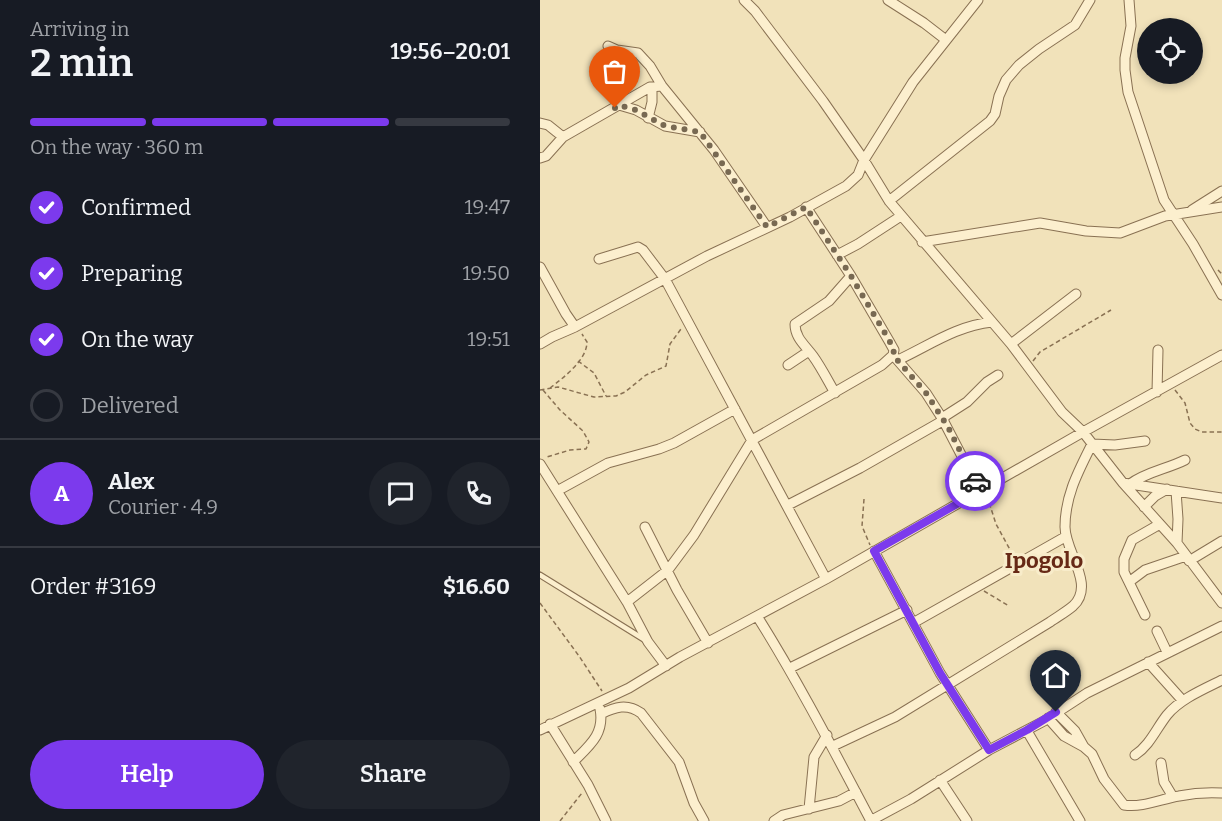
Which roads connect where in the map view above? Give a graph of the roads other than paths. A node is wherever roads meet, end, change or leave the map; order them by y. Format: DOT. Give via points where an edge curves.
graph roads {
  1 [pos="744,0"];
  2 [pos="888,0"];
  3 [pos="978,0"];
  4 [pos="1081,0"];
  5 [pos="1090,0"];
  6 [pos="1129,0"];
  7 [pos="1085,11"];
  8 [pos="945,40"];
  9 [pos="608,46"];
  10 [pos="662,86"];
  11 [pos="652,87"];
  12 [pos="619,105"];
  13 [pos="648,118"];
  14 [pos="540,123"];
  15 [pos="700,132"];
  16 [pos="563,138"];
  17 [pos="540,158"];
  18 [pos="864,160"];
  19 [pos="1222,191"];
  20 [pos="889,201"];
  21 [pos="806,207"];
  22 [pos="1222,207"];
  23 [pos="1190,211"];
  24 [pos="1173,214"];
  25 [pos="901,216"];
  26 [pos="767,227"];
  27 [pos="922,242"];
  28 [pos="837,255"];
  29 [pos="598,259"];
  30 [pos="540,267"];
  31 [pos="851,276"];
  32 [pos="665,279"];
  33 [pos="1076,294"];
  34 [pos="1222,295"];
  35 [pos="992,322"];
  36 [pos="575,327"];
  37 [pos="540,344"];
  38 [pos="1011,344"];
  39 [pos="1158,350"];
  40 [pos="809,351"];
  41 [pos="1222,355"];
  42 [pos="896,358"];
  43 [pos="788,365"];
  44 [pos="998,375"];
  45 [pos="1157,392"];
  46 [pos="835,393"];
  47 [pos="735,409"];
  48 [pos="943,419"];
  49 [pos="1083,432"];
  50 [pos="752,440"];
  51 [pos="1145,441"];
  52 [pos="1092,444"];
  53 [pos="1185,460"];
  54 [pos="540,464"];
  55 [pos="1126,484"];
  56 [pos="982,490"];
  57 [pos="1172,490"];
  58 [pos="557,491"];
  59 [pos="1222,498"];
  60 [pos="788,505"];
  61 [pos="1144,507"];
  62 [pos="1160,524"];
  63 [pos="645,526"];
  64 [pos="1065,537"];
  65 [pos="1222,541"];
  66 [pos="1177,543"];
  67 [pos="874,551"];
  68 [pos="1187,558"];
  69 [pos="668,570"];
  70 [pos="540,575"];
  71 [pos="826,579"];
  72 [pos="1129,582"];
  73 [pos="627,602"];
  74 [pos="1222,603"];
  75 [pos="907,610"];
  76 [pos="1145,615"];
  77 [pos="757,616"];
  78 [pos="913,623"];
  79 [pos="1222,626"];
  80 [pos="1157,631"];
  81 [pos="648,642"];
  82 [pos="708,642"];
  83 [pos="1167,652"];
  84 [pos="1148,662"];
  85 [pos="666,666"];
  86 [pos="790,669"];
  87 [pos="1222,680"];
  88 [pos="948,685"];
  89 [pos="602,700"];
  90 [pos="1183,701"];
  91 [pos="1056,712"];
  92 [pos="601,714"];
  93 [pos="1048,718"];
  94 [pos="550,724"];
  95 [pos="540,730"];
  96 [pos="1027,730"];
  97 [pos="826,735"];
  98 [pos="833,746"];
  99 [pos="1084,747"];
  100 [pos="989,750"];
  101 [pos="1135,755"];
  102 [pos="573,762"];
  103 [pos="1161,763"];
  104 [pos="940,780"];
  105 [pos="856,792"];
  106 [pos="1222,793"];
  107 [pos="1173,797"];
  108 [pos="809,809"];
  109 [pos="606,821"];
  110 [pos="704,821"];
  111 [pos="774,821"];
  112 [pos="871,821"];
  113 [pos="967,821"];
  114 [pos="1080,821"];
  1 -- 18 [label="street"];
  2 -- 8 [label="street"];
  3 -- 8 [label="street"];
  4 -- 7 [label="street"];
  5 -- 7 [label="street"];
  6 -- 24 [label="street" via="1131,26 1125,58 1128,92 1164,200"];
  7 -- 20 [label="street" via="1075,26 1039,49 1006,80 990,121"];
  8 -- 18 [label="street" via="903,96"];
  9 -- 10 [label="street" via="638,52"];
  10 -- 11 [label="street"];
  10 -- 15 [label="street"];
  11 -- 12 [label="street"];
  11 -- 13 [label="street"];
  12 -- 13 [label="street"];
  12 -- 16 [label="street"];
  13 -- 15 [label="street" via="665,126"];
  14 -- 16 [label="street"];
  15 -- 26 [label="street"];
  16 -- 17 [label="street"];
  18 -- 20 [label="street"];
  18 -- 21 [label="street" via="858,175 844,188"];
  19 -- 23 [label="street"];
  20 -- 25 [label="street"];
  21 -- 26 [label="street"];
  21 -- 28 [label="street"];
  22 -- 23 [label="street"];
  23 -- 24 [label="street"];
  24 -- 27 [label="street" via="1120,233 1040,223"];
  24 -- 34 [label="street"];
  25 -- 27 [label="street"];
  25 -- 28 [label="street"];
  26 -- 32 [label="street"];
  27 -- 35 [label="street"];
  28 -- 31 [label="street"];
  29 -- 32 [label="street" via="638,247"];
  30 -- 36 [label="street"];
  31 -- 40 [label="street" via="830,301 795,323 797,335"];
  31 -- 42 [label="street"];
  32 -- 36 [label="street"];
  32 -- 47 [label="street"];
  33 -- 38 [label="street"];
  35 -- 38 [label="street"];
  35 -- 42 [label="street" via="961,328"];
  36 -- 37 [label="street"];
  38 -- 49 [label="street" via="1062,412"];
  39 -- 45 [label="street"];
  40 -- 43 [label="street"];
  40 -- 46 [label="street"];
  41 -- 45 [label="street"];
  42 -- 46 [label="street"];
  42 -- 48 [label="street"];
  44 -- 48 [label="street"];
  45 -- 49 [label="street"];
  46 -- 50 [label="street"];
  47 -- 50 [label="street"];
  47 -- 58 [label="street" via="674,443 608,463"];
  48 -- 56 [label="street"];
  48 -- 60 [label="street"];
  49 -- 52 [label="street"];
  49 -- 56 [label="street"];
  50 -- 60 [label="street"];
  50 -- 69 [label="street"];
  51 -- 52 [label="street"];
  52 -- 55 [label="street"];
  52 -- 64 [label="street" via="1071,486"];
  53 -- 55 [label="street"];
  54 -- 58 [label="street"];
  55 -- 57 [label="street"];
  55 -- 61 [label="street"];
  56 -- 67 [label="street"];
  57 -- 59 [label="street"];
  57 -- 61 [label="street" via="1155,496"];
  57 -- 66 [label="street" via="1178,519"];
  58 -- 73 [label="street"];
  60 -- 71 [label="street"];
  61 -- 62 [label="street"];
  62 -- 66 [label="street"];
  62 -- 72 [label="street" via="1129,545 1123,567"];
  63 -- 69 [label="street"];
  64 -- 78 [label="street"];
  64 -- 88 [label="street" via="1082,586 1073,606"];
  65 -- 68 [label="street"];
  66 -- 68 [label="street"];
  67 -- 71 [label="street"];
  67 -- 75 [label="street"];
  68 -- 72 [label="street" via="1145,570"];
  68 -- 74 [label="street"];
  69 -- 73 [label="street"];
  69 -- 82 [label="street"];
  70 -- 81 [label="lane"];
  71 -- 77 [label="street"];
  72 -- 76 [label="street"];
  73 -- 81 [label="street"];
  75 -- 78 [label="street"];
  75 -- 86 [label="street"];
  77 -- 82 [label="street"];
  77 -- 86 [label="street"];
  78 -- 88 [label="street"];
  79 -- 83 [label="street"];
  80 -- 83 [label="street"];
  81 -- 85 [label="street"];
  82 -- 85 [label="street"];
  83 -- 84 [label="street"];
  84 -- 90 [label="street"];
  84 -- 91 [label="street"];
  85 -- 89 [label="street"];
  86 -- 97 [label="street"];
  87 -- 90 [label="street"];
  88 -- 98 [label="street" via="895,717"];
  88 -- 100 [label="street"];
  89 -- 92 [label="street"];
  89 -- 94 [label="street"];
  90 -- 101 [label="street"];
  91 -- 93 [label="street"];
  91 -- 99 [label="street"];
  92 -- 102 [label="street" via="599,734"];
  92 -- 110 [label="street" via="620,707 641,713 679,762"];
  93 -- 96 [label="street"];
  93 -- 99 [label="street" via="1064,736"];
  94 -- 95 [label="street"];
  94 -- 102 [label="street"];
  96 -- 100 [label="street"];
  96 -- 114 [label="street"];
  97 -- 98 [label="street"];
  97 -- 108 [label="street" via="814,757"];
  98 -- 105 [label="street"];
  99 -- 107 [label="street" via="1124,805"];
  100 -- 104 [label="street"];
  102 -- 109 [label="street"];
  103 -- 107 [label="street" via="1164,782"];
  104 -- 112 [label="street"];
  104 -- 113 [label="street"];
  105 -- 108 [label="street"];
  105 -- 112 [label="street"];
  106 -- 107 [label="street"];
  108 -- 111 [label="street"];
}
